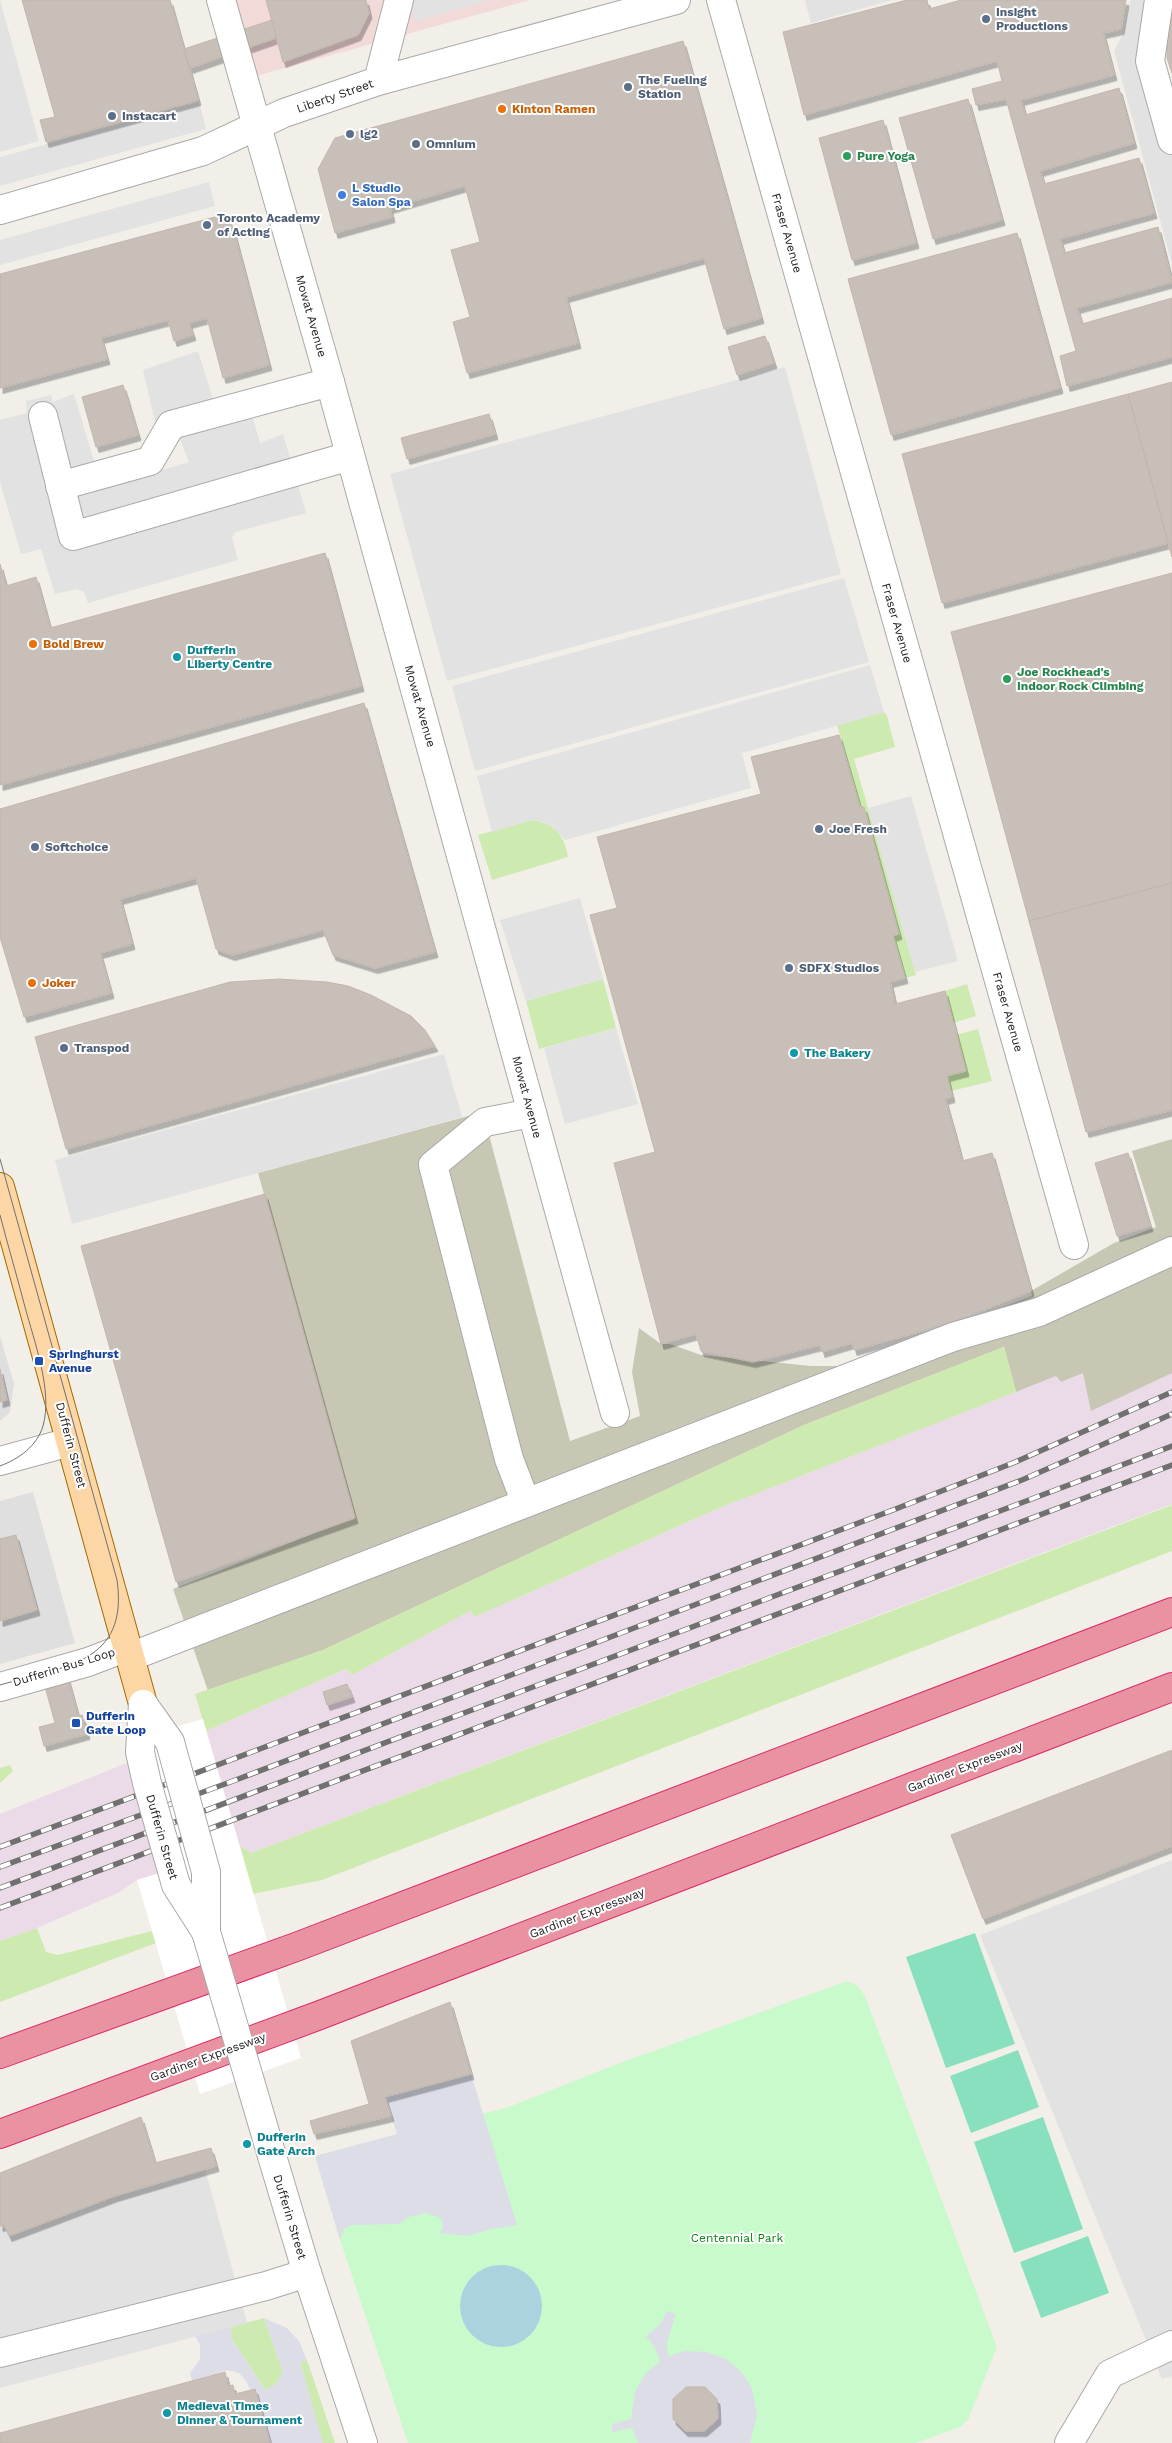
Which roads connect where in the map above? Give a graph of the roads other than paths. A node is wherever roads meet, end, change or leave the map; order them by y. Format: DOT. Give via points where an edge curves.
graph roads {
  1 [pos="221,0"];
  2 [pos="399,0"];
  3 [pos="676,0"];
  4 [pos="721,0"];
  5 [pos="1159,0"];
  6 [pos="378,81"];
  7 [pos="256,126"];
  8 [pos="1172,140"];
  9 [pos="0,210"];
  10 [pos="330,382"];
  11 [pos="43,416"];
  12 [pos="350,456"];
  13 [pos="60,486"];
  14 [pos="532,1113"];
  15 [pos="0,1187"];
  16 [pos="1074,1245"];
  17 [pos="1172,1251"];
  18 [pos="615,1413"];
  19 [pos="70,1442"];
  20 [pos="0,1461"];
  21 [pos="526,1503"];
  22 [pos="1172,1612"];
  23 [pos="128,1652"];
  24 [pos="0,1687"];
  25 [pos="1172,1687"];
  26 [pos="143,1704"];
  27 [pos="0,2054"];
  28 [pos="0,2134"];
  29 [pos="307,2273"];
  30 [pos="1172,2345"];
  31 [pos="0,2353"];
  32 [pos="363,2443"];
  33 [pos="1069,2443"];
  1 -- 7 [label="street, Mowat Avenue"];
  2 -- 6 [label="street"];
  3 -- 6 [label="street, Liberty Street"];
  4 -- 16 [label="street, Fraser Avenue"];
  5 -- 8 [label="street" via="1150,61"];
  6 -- 7 [label="street, Liberty Street" via="284,113"];
  7 -- 9 [label="street, Liberty Street" via="203,152"];
  7 -- 10 [label="street, Mowat Avenue"];
  10 -- 12 [label="street, Mowat Avenue"];
  10 -- 13 [label="street" via="171,425 150,461"];
  11 -- 13 [label="street"];
  12 -- 13 [label="street" via="73,536"];
  12 -- 14 [label="street, Mowat Avenue"];
  14 -- 18 [label="street, Mowat Avenue"];
  14 -- 21 [label="street" via="485,1122 434,1165 509,1459"];
  15 -- 19 [label="main road, Dufferin Street"];
  17 -- 21 [label="street, Dufferin Bus Loop" via="1039,1312 953,1337"];
  19 -- 20 [label="street"];
  19 -- 23 [label="main road, Dufferin Street"];
  21 -- 23 [label="street, Dufferin Bus Loop"];
  22 -- 27 [label="highway" via="296,1947"];
  23 -- 24 [label="street, Dufferin Bus Loop"];
  23 -- 26 [label="main road, Dufferin Street"];
  25 -- 28 [label="highway, Gardiner Expressway" via="320,2016"];
  26 -- 29 [label="street, Dufferin Street, bridge" via="170,1742 206,1872 206,1932"];
  29 -- 31 [label="street"];
  29 -- 32 [label="street, Dufferin Street"];
  30 -- 33 [label="street" via="1110,2374"];
}
